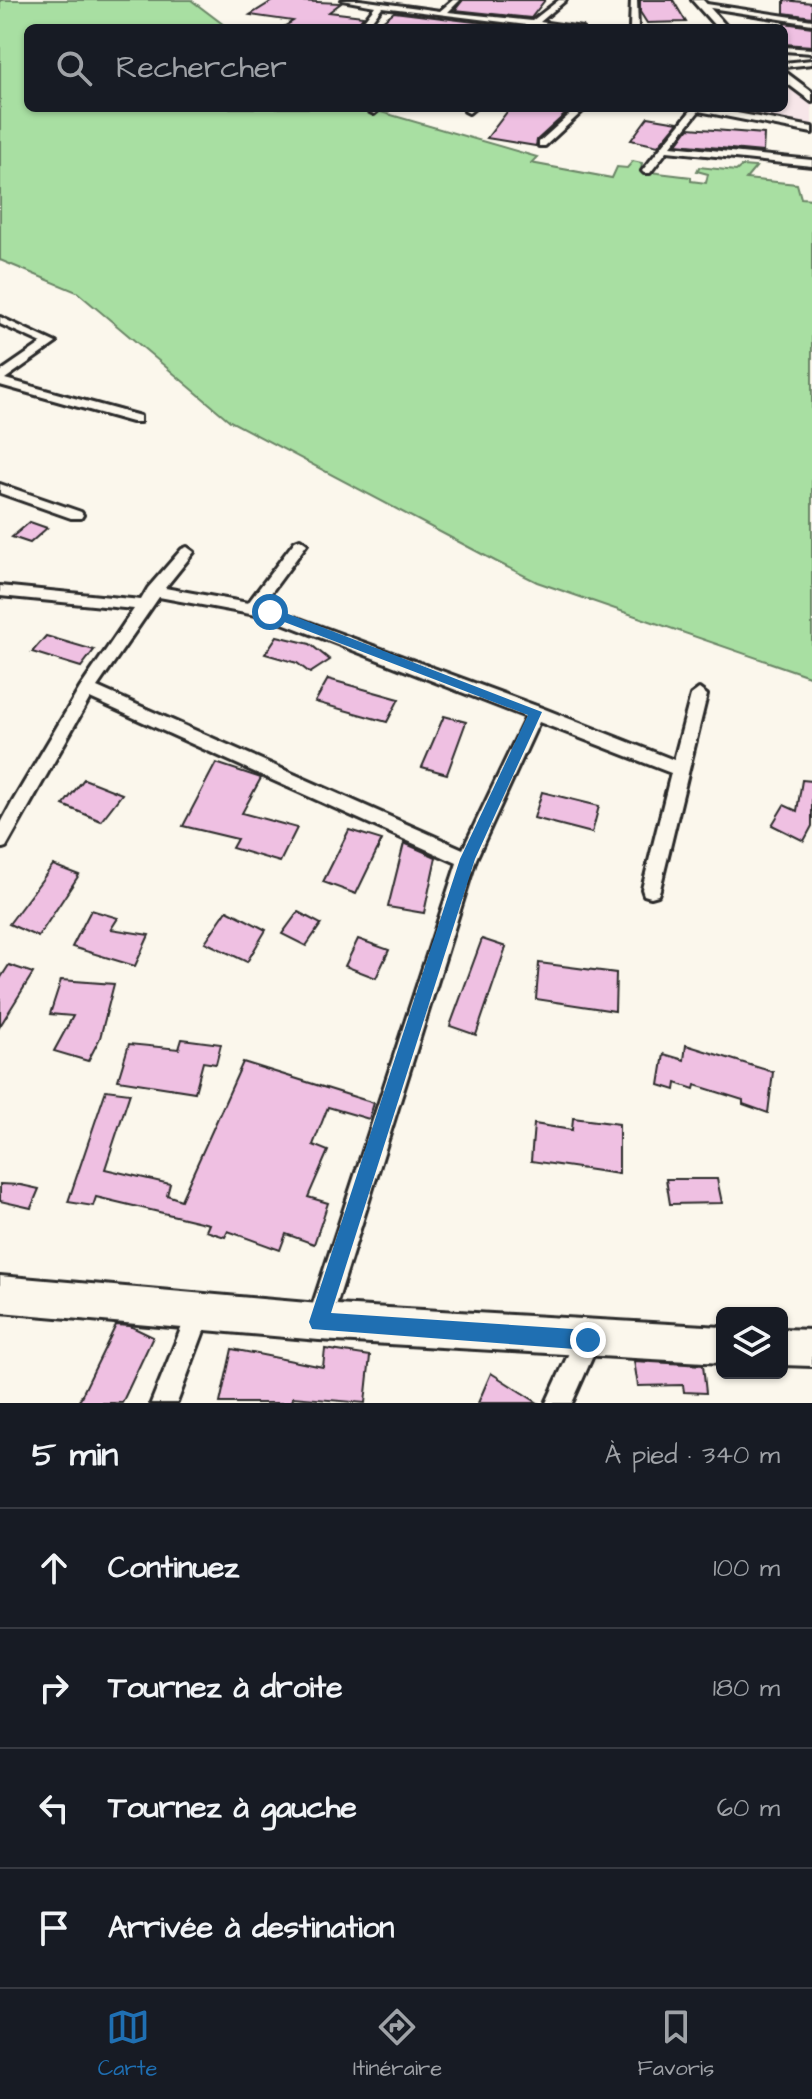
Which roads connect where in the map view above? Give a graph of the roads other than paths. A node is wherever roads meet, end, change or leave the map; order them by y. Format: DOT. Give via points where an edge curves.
graph roads {
  1 [pos="345,0"];
  2 [pos="457,0"];
  3 [pos="563,0"];
  4 [pos="634,0"];
  5 [pos="698,3"];
  6 [pos="380,5"];
  7 [pos="756,6"];
  8 [pos="746,12"];
  9 [pos="442,13"];
  10 [pos="812,22"];
  11 [pos="365,24"];
  12 [pos="511,24"];
  13 [pos="533,24"];
  14 [pos="634,24"];
  15 [pos="719,24"];
  16 [pos="788,49"];
  17 [pos="812,51"];
  18 [pos="812,62"];
  19 [pos="788,65"];
  20 [pos="788,78"];
  21 [pos="812,98"];
  22 [pos="578,112"];
  23 [pos="694,112"];
  24 [pos="718,112"];
  25 [pos="812,130"];
  26 [pos="542,144"];
  27 [pos="663,148"];
  28 [pos="812,163"];
  29 [pos="647,171"];
  30 [pos="0,320"];
  31 [pos="0,379"];
  32 [pos="136,419"];
  33 [pos="0,488"];
  34 [pos="76,515"];
  35 [pos="300,544"];
  36 [pos="187,552"];
  37 [pos="0,591"];
  38 [pos="149,598"];
  39 [pos="251,609"];
  40 [pos="90,691"];
  41 [pos="699,695"];
  42 [pos="536,712"];
  43 [pos="682,770"];
  44 [pos="0,842"];
  45 [pos="467,859"];
  46 [pos="651,889"];
  47 [pos="0,1294"];
  48 [pos="199,1312"];
  49 [pos="319,1322"];
  50 [pos="588,1340"];
  51 [pos="716,1345"];
  52 [pos="788,1347"];
  53 [pos="812,1348"];
  54 [pos="164,1403"];
  55 [pos="559,1403"];
  1 -- 6 [label="street"];
  2 -- 9 [label="street"];
  3 -- 13 [label="street"];
  4 -- 14 [label="street"];
  5 -- 8 [label="street"];
  5 -- 15 [label="main road"];
  6 -- 9 [label="street"];
  6 -- 11 [label="street"];
  7 -- 8 [label="street"];
  8 -- 10 [label="street"];
  9 -- 12 [label="street"];
  16 -- 17 [label="street"];
  18 -- 19 [label="street"];
  20 -- 21 [label="main road"];
  22 -- 26 [label="street"];
  23 -- 27 [label="street"];
  24 -- 25 [label="street"];
  27 -- 28 [label="street"];
  27 -- 29 [label="street"];
  30 -- 31 [label="street" via="50,343"];
  31 -- 32 [label="street"];
  33 -- 34 [label="street"];
  35 -- 39 [label="street"];
  36 -- 38 [label="street"];
  37 -- 38 [label="street"];
  38 -- 39 [label="street"];
  38 -- 40 [label="street"];
  39 -- 42 [label="street"];
  40 -- 44 [label="street"];
  40 -- 45 [label="street"];
  41 -- 43 [label="street"];
  42 -- 43 [label="street"];
  42 -- 45 [label="street"];
  43 -- 46 [label="street"];
  45 -- 49 [label="street"];
  47 -- 48 [label="main road"];
  48 -- 49 [label="main road"];
  48 -- 54 [label="street"];
  49 -- 50 [label="main road"];
  50 -- 51 [label="main road"];
  50 -- 55 [label="street"];
  52 -- 53 [label="main road"];
}
